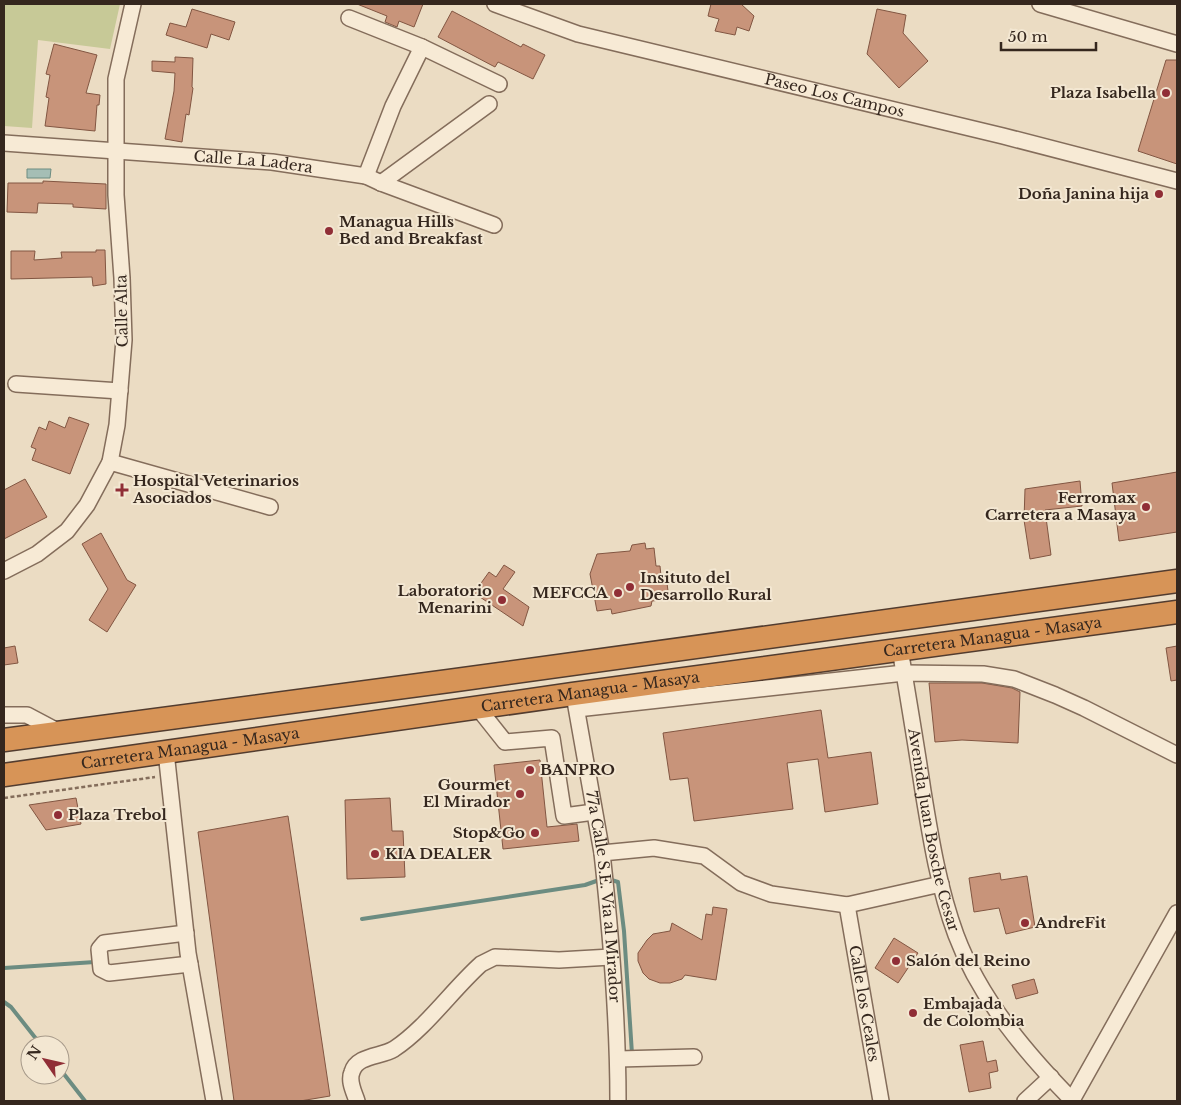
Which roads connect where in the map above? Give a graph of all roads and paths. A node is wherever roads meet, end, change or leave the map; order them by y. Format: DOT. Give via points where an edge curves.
graph roads {
  1 [pos="133,4"];
  2 [pos="495,4"];
  3 [pos="1040,4"];
  4 [pos="349,18"];
  5 [pos="1177,44"];
  6 [pos="422,46"];
  7 [pos="499,84"];
  8 [pos="489,104"];
  9 [pos="4,143"];
  10 [pos="116,152"];
  11 [pos="366,176"];
  12 [pos="1177,181"];
  13 [pos="381,183"];
  14 [pos="494,225"];
  15 [pos="16,384"];
  16 [pos="120,392"];
  17 [pos="110,462"];
  18 [pos="270,507"];
  19 [pos="4,572"];
  20 [pos="1177,581"];
  21 [pos="1177,612"];
  22 [pos="706,645"];
  23 [pos="900,649"];
  24 [pos="904,674"];
  25 [pos="449,681"];
  26 [pos="576,701"];
  27 [pos="478,708"];
  28 [pos="4,715"];
  29 [pos="61,733"];
  30 [pos="4,740"];
  31 [pos="166,752"];
  32 [pos="1177,756"];
  33 [pos="4,765"];
  34 [pos="55,767"];
  35 [pos="4,775"];
  36 [pos="168,775"];
  37 [pos="4,798"];
  38 [pos="594,812"];
  39 [pos="602,853"];
  40 [pos="941,884"];
  41 [pos="846,905"];
  42 [pos="1177,913"];
  43 [pos="186,933"];
  44 [pos="611,957"];
  45 [pos="190,964"];
  46 [pos="694,1057"];
  47 [pos="618,1059"];
  48 [pos="1051,1077"];
  49 [pos="1071,1099"];
  50 [pos="214,1101"];
  51 [pos="357,1101"];
  52 [pos="618,1101"];
  53 [pos="881,1101"];
  54 [pos="1025,1101"];
  1 -- 10 [label="street, Calle Alta" via="116,79"];
  2 -- 12 [label="street, Paseo Los Campos" via="578,34"];
  3 -- 5 [label="street"];
  4 -- 6 [label="street"];
  6 -- 7 [label="street"];
  6 -- 11 [label="street" via="393,106"];
  8 -- 13 [label="street"];
  9 -- 10 [label="street, Calle La Ladera"];
  10 -- 11 [label="street, Calle La Ladera" via="272,162"];
  10 -- 16 [label="street, Calle Alta" via="124,340"];
  11 -- 13 [label="street, Calle La Ladera"];
  13 -- 14 [label="street, Calle La Ladera"];
  15 -- 16 [label="street"];
  16 -- 17 [label="street, Calle Alta"];
  17 -- 18 [label="street"];
  17 -- 19 [label="street, Calle Alta" via="87,505 67,530 37,554"];
  20 -- 22 [label="highway, Carretera Managua - Masaya"];
  21 -- 23 [label="highway, Carretera Managua - Masaya"];
  22 -- 25 [label="highway, Carretera Managua - Masaya"];
  22 -- 26 [label="highway" via="692,656 662,669 593,681"];
  23 -- 24 [label="street, Avenida Juan Bosche Cesar"];
  23 -- 26 [label="highway, Carretera Managua - Masaya"];
  24 -- 26 [label="street"];
  24 -- 32 [label="street" via="982,674 1014,679 1084,708"];
  24 -- 40 [label="street, Avenida Juan Bosche Cesar"];
  25 -- 26 [label="highway" via="508,691 561,686"];
  25 -- 29 [label="highway, Carretera Managua - Masaya"];
  26 -- 27 [label="highway, Carretera Managua - Masaya"];
  26 -- 38 [label="street, 77a Calle S.E. Vía al Mirador"];
  27 -- 31 [label="highway, Carretera Managua - Masaya"];
  27 -- 38 [label="street" via="505,742 552,738 564,816"];
  28 -- 29 [label="street" via="27,715"];
  29 -- 30 [label="highway, Carretera Managua - Masaya"];
  31 -- 34 [label="highway, Carretera Managua - Masaya"];
  31 -- 36 [label="street"];
  33 -- 34 [label="highway" via="18,762"];
  34 -- 35 [label="highway, Carretera Managua - Masaya"];
  36 -- 37 [label="path"];
  36 -- 43 [label="street"];
  38 -- 39 [label="street, 77a Calle S.E. Vía al Mirador"];
  39 -- 41 [label="street" via="654,848 704,856 741,883 771,894"];
  39 -- 44 [label="street, 77a Calle S.E. Vía al Mirador"];
  40 -- 41 [label="street"];
  40 -- 48 [label="street, Avenida Juan Bosche Cesar" via="956,936 982,988 1008,1028"];
  41 -- 53 [label="street, Calle los Ceales"];
  42 -- 49 [label="street"];
  43 -- 45 [label="street"];
  43 -- 45 [label="street" via="104,943 99,949 101,969 108,973"];
  44 -- 47 [label="street, 77a Calle S.E. Vía al Mirador" via="616,989"];
  44 -- 51 [label="street" via="560,960 495,957 481,964 407,1041 390,1051 359,1061 352,1072 351,1084"];
  45 -- 50 [label="street"];
  46 -- 47 [label="street"];
  47 -- 52 [label="street, 77a Calle S.E. Vía al Mirador"];
  48 -- 49 [label="street, Avenida Juan Bosche Cesar"];
  48 -- 54 [label="street"];
}
